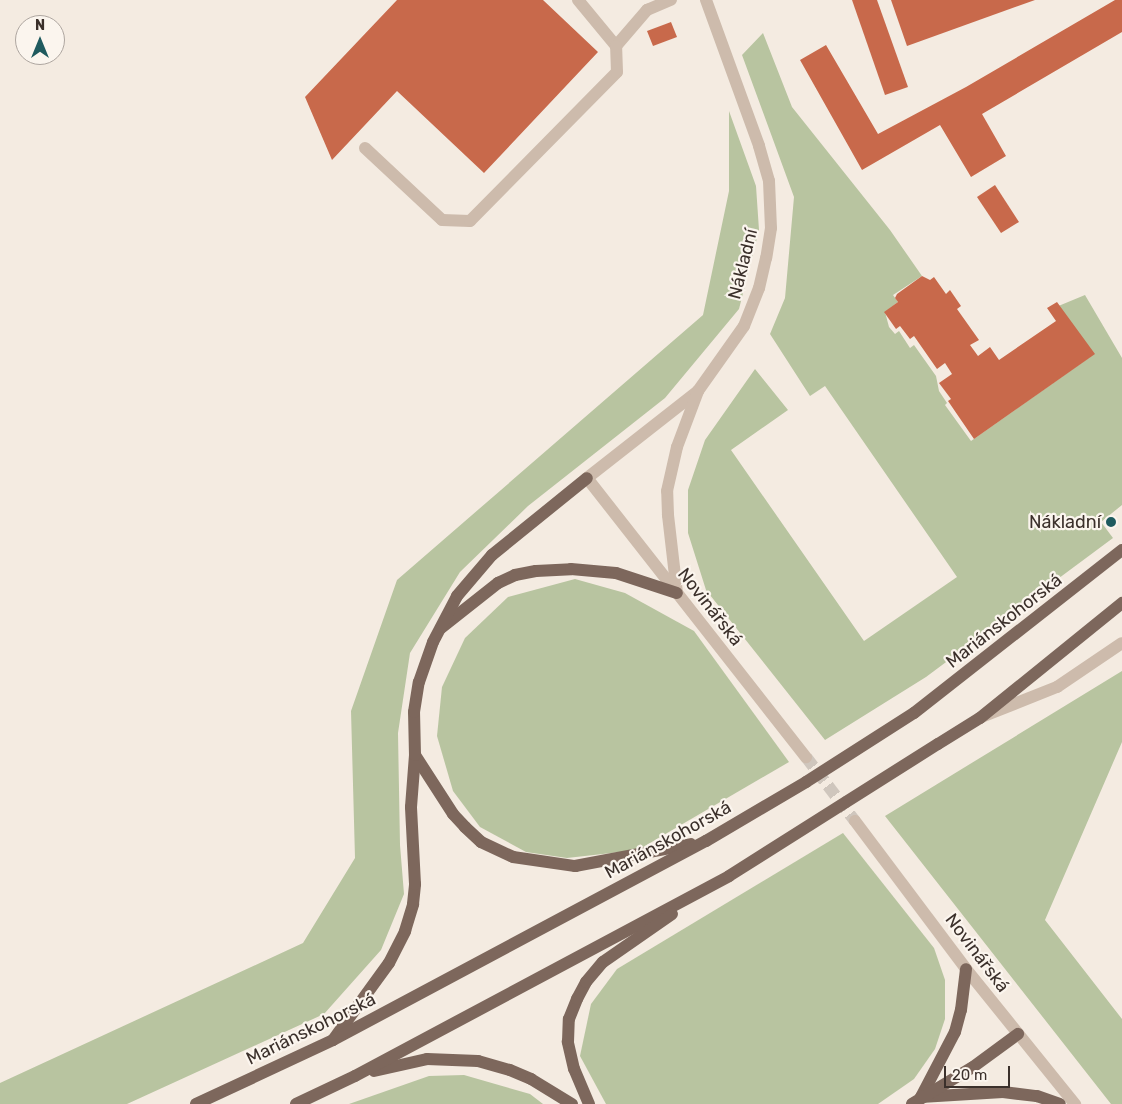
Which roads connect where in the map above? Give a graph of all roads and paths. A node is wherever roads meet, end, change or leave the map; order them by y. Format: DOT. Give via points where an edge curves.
graph roads {
  1 [pos="578,0"];
  2 [pos="671,0"];
  3 [pos="706,0"];
  4 [pos="652,4"];
  5 [pos="616,46"];
  6 [pos="365,148"];
  7 [pos="698,391"];
  8 [pos="587,478"];
  9 [pos="1122,550"];
  10 [pos="677,593"];
  11 [pos="1122,603"];
  12 [pos="439,629"];
  13 [pos="1122,642"];
  14 [pos="980,718"];
  15 [pos="415,755"];
  16 [pos="806,757"];
  17 [pos="856,820"];
  18 [pos="706,841"];
  19 [pos="729,876"];
  20 [pos="966,969"];
  21 [pos="1018,1034"];
  22 [pos="332,1040"];
  23 [pos="355,1076"];
  24 [pos="916,1100"];
  25 [pos="196,1104"];
  26 [pos="296,1104"];
  27 [pos="572,1104"];
  28 [pos="589,1104"];
  29 [pos="1060,1104"];
  30 [pos="1075,1104"];
  1 -- 5 [label="street"];
  2 -- 4 [label="street"];
  3 -- 7 [label="street, Nákladní" via="770,181 771,228 758,288 744,326"];
  4 -- 5 [label="street"];
  5 -- 6 [label="street" via="617,72 470,221 442,220"];
  7 -- 8 [label="street, Nákladní"];
  7 -- 10 [label="street" via="677,447 667,491"];
  8 -- 10 [label="street, Novinářská"];
  8 -- 12 [label="main road" via="492,554 464,587"];
  9 -- 18 [label="main road, Mariánskohorská, bridge" via="914,713"];
  10 -- 12 [label="main road" via="616,572 577,569 536,571 515,575 498,583"];
  10 -- 16 [label="street, Novinářská"];
  11 -- 14 [label="main road"];
  12 -- 15 [label="main road" via="416,696"];
  13 -- 14 [label="street" via="1057,687"];
  14 -- 19 [label="main road, bridge"];
  15 -- 18 [label="main road" via="465,828 481,842 513,856 575,866"];
  15 -- 22 [label="main road" via="411,806 415,884 408,922 384,971"];
  17 -- 20 [label="street, Novinářská"];
  18 -- 22 [label="main road, Mariánskohorská"];
  19 -- 23 [label="main road"];
  19 -- 28 [label="main road" via="616,953 593,973 582,988 569,1019 568,1042 574,1069"];
  20 -- 21 [label="street, Novinářská"];
  20 -- 24 [label="main road" via="957,1028"];
  21 -- 24 [label="main road" via="973,1067"];
  21 -- 30 [label="street, Novinářská"];
  22 -- 25 [label="main road, Mariánskohorská"];
  23 -- 26 [label="main road"];
  23 -- 27 [label="main road" via="427,1059 478,1061 531,1079"];
  24 -- 29 [label="main road" via="1003,1092 1037,1096"];
}
